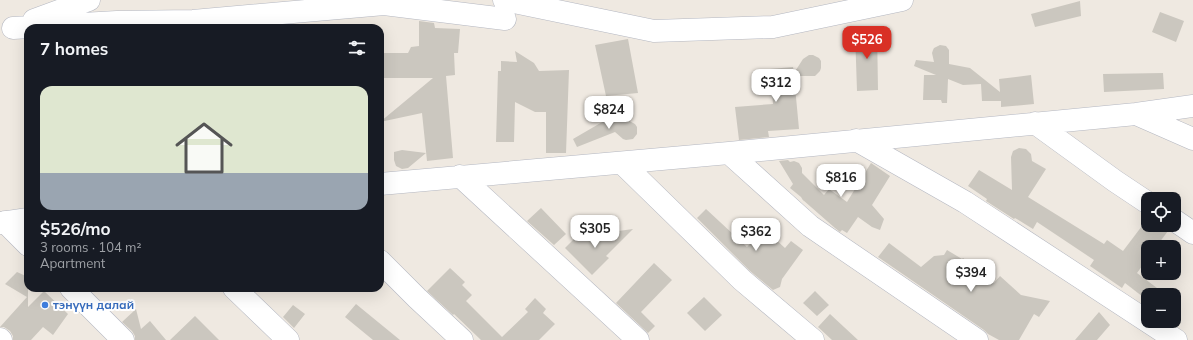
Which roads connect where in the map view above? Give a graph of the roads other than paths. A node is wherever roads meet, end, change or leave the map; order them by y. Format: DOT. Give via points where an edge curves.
graph roads {
  1 [pos="89,0"];
  2 [pos="902,0"];
  3 [pos="504,10"];
  4 [pos="85,24"];
  5 [pos="24,28"];
  6 [pos="6,29"];
  7 [pos="1193,106"];
  8 [pos="1136,114"];
  9 [pos="1035,123"];
  10 [pos="1193,138"];
  11 [pos="856,140"];
  12 [pos="729,153"];
  13 [pos="622,163"];
  14 [pos="460,176"];
  15 [pos="384,184"];
  16 [pos="1141,198"];
  17 [pos="24,219"];
  18 [pos="2,222"];
  19 [pos="1181,225"];
  20 [pos="1193,233"];
  21 [pos="24,241"];
  22 [pos="384,265"];
  23 [pos="75,292"];
  24 [pos="238,292"];
  25 [pos="123,340"];
  26 [pos="288,340"];
  27 [pos="462,340"];
  28 [pos="638,340"];
  29 [pos="813,340"];
  30 [pos="977,340"];
  31 [pos="1176,340"];
  1 -- 6 [label="street"];
  2 -- 3 [label="street" via="773,27 654,31"];
  3 -- 4 [label="street" via="384,4 194,22"];
  5 -- 6 [label="street"];
  7 -- 8 [label="street"];
  8 -- 9 [label="street"];
  8 -- 10 [label="street"];
  9 -- 11 [label="street"];
  9 -- 16 [label="street"];
  11 -- 12 [label="street"];
  11 -- 31 [label="street" via="965,202"];
  12 -- 13 [label="street"];
  12 -- 30 [label="street" via="810,226"];
  13 -- 14 [label="street"];
  13 -- 29 [label="street" via="742,280"];
  14 -- 15 [label="street"];
  14 -- 28 [label="street"];
  17 -- 18 [label="street"];
  18 -- 21 [label="street"];
  19 -- 20 [label="street"];
  22 -- 27 [label="street"];
  23 -- 25 [label="street"];
  24 -- 26 [label="street"];
}
